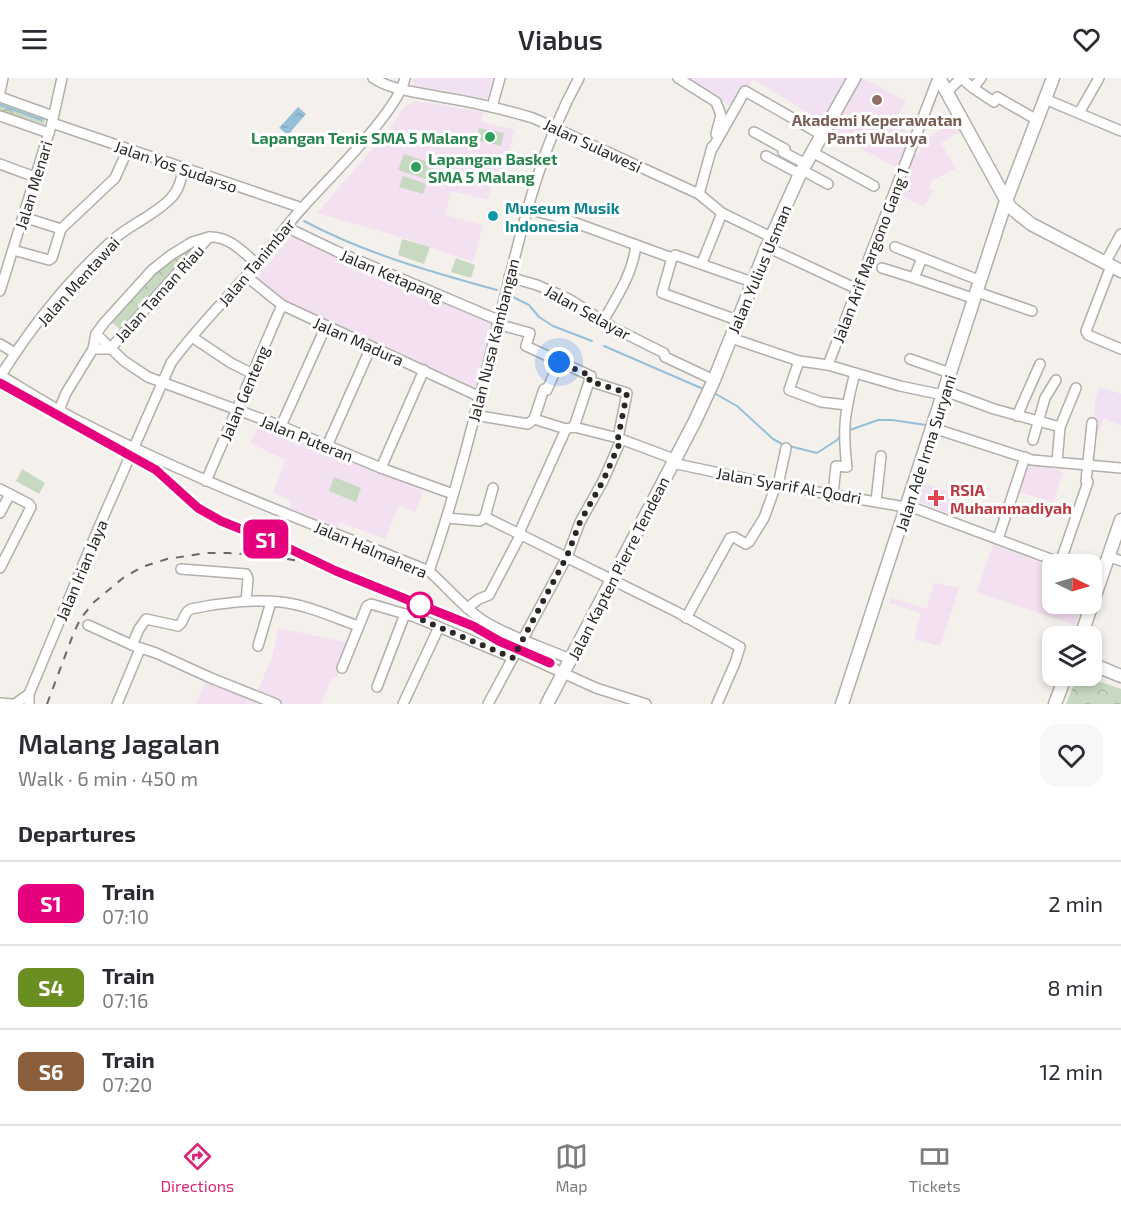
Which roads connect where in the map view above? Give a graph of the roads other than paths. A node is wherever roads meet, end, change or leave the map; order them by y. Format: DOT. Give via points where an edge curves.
graph roads {
  1 [pos="3,78"];
  2 [pos="62,78"];
  3 [pos="373,78"];
  4 [pos="405,78"];
  5 [pos="500,78"];
  6 [pos="579,78"];
  7 [pos="678,78"];
  8 [pos="854,78"];
  9 [pos="938,78"];
  10 [pos="961,78"];
  11 [pos="981,78"];
  12 [pos="1053,78"];
  13 [pos="1099,78"];
  14 [pos="973,88"];
  15 [pos="402,90"];
  16 [pos="0,92"];
  17 [pos="947,92"];
  18 [pos="0,97"];
  19 [pos="1045,99"];
  20 [pos="492,107"];
  21 [pos="1079,113"];
  22 [pos="0,116"];
  23 [pos="724,117"];
  24 [pos="1037,120"];
  25 [pos="51,124"];
  26 [pos="555,127"];
  27 [pos="1121,130"];
  28 [pos="754,132"];
  29 [pos="822,135"];
  30 [pos="128,149"];
  31 [pos="812,152"];
  32 [pos="766,156"];
  33 [pos="0,164"];
  34 [pos="183,169"];
  35 [pos="802,169"];
  36 [pos="35,177"];
  37 [pos="828,184"];
  38 [pos="874,186"];
  39 [pos="699,194"];
  40 [pos="1006,201"];
  41 [pos="302,208"];
  42 [pos="527,209"];
  43 [pos="722,213"];
  44 [pos="23,217"];
  45 [pos="1031,224"];
  46 [pos="998,226"];
  47 [pos="286,227"];
  48 [pos="61,229"];
  49 [pos="1121,234"];
  50 [pos="209,237"];
  51 [pos="769,242"];
  52 [pos="636,245"];
  53 [pos="895,247"];
  54 [pos="13,250"];
  55 [pos="672,258"];
  56 [pos="922,258"];
  57 [pos="702,263"];
  58 [pos="257,264"];
  59 [pos="1112,267"];
  60 [pos="882,268"];
  61 [pos="246,276"];
  62 [pos="509,277"];
  63 [pos="914,278"];
  64 [pos="752,282"];
  65 [pos="857,289"];
  66 [pos="0,291"];
  67 [pos="978,291"];
  68 [pos="282,306"];
  69 [pos="1032,311"];
  70 [pos="737,320"];
  71 [pos="603,321"];
  72 [pos="497,322"];
  73 [pos="326,326"];
  74 [pos="96,334"];
  75 [pos="192,337"];
  76 [pos="730,338"];
  77 [pos="0,344"];
  78 [pos="371,346"];
  79 [pos="93,349"];
  80 [pos="110,349"];
  81 [pos="1121,349"];
  82 [pos="15,353"];
  83 [pos="910,359"];
  84 [pos="559,362"];
  85 [pos="799,362"];
  86 [pos="1040,364"];
  87 [pos="828,365"];
  88 [pos="424,370"];
  89 [pos="251,373"];
  90 [pos="855,373"];
  91 [pos="950,373"];
  92 [pos="0,375"];
  93 [pos="714,380"];
  94 [pos="1056,380"];
  95 [pos="162,381"];
  96 [pos="589,381"];
  97 [pos="1076,388"];
  98 [pos="944,393"];
  99 [pos="478,396"];
  100 [pos="847,405"];
  101 [pos="237,409"];
  102 [pos="60,410"];
  103 [pos="474,415"];
  104 [pos="1017,416"];
  105 [pos="534,419"];
  106 [pos="1038,422"];
  107 [pos="1092,423"];
  108 [pos="281,426"];
  109 [pos="1060,427"];
  110 [pos="570,428"];
  111 [pos="933,428"];
  112 [pos="620,439"];
  113 [pos="1033,440"];
  114 [pos="327,446"];
  115 [pos="134,448"];
  116 [pos="786,448"];
  117 [pos="881,456"];
  118 [pos="1025,458"];
  119 [pos="673,461"];
  120 [pos="1057,462"];
  121 [pos="1088,465"];
  122 [pos="381,468"];
  123 [pos="1121,468"];
  124 [pos="207,481"];
  125 [pos="777,485"];
  126 [pos="493,488"];
  127 [pos="0,489"];
  128 [pos="10,494"];
  129 [pos="453,494"];
  130 [pos="833,494"];
  131 [pos="876,501"];
  132 [pos="907,506"];
  133 [pos="0,513"];
  134 [pos="485,517"];
  135 [pos="447,518"];
  136 [pos="1121,520"];
  137 [pos="520,534"];
  138 [pos="998,539"];
  139 [pos="1065,554"];
  140 [pos="567,556"];
  141 [pos="1042,556"];
  142 [pos="1108,556"];
  143 [pos="1121,561"];
  144 [pos="1102,567"];
  145 [pos="0,568"];
  146 [pos="180,569"];
  147 [pos="429,571"];
  148 [pos="612,579"];
  149 [pos="246,602"];
  150 [pos="271,602"];
  151 [pos="467,608"];
  152 [pos="405,614"];
  153 [pos="686,618"];
  154 [pos="88,625"];
  155 [pos="358,626"];
  156 [pos="439,627"];
  157 [pos="523,639"];
  158 [pos="258,646"];
  159 [pos="136,647"];
  160 [pos="515,655"];
  161 [pos="570,659"];
  162 [pos="342,668"];
  163 [pos="1102,668"];
  164 [pos="564,673"];
  165 [pos="1121,676"];
  166 [pos="1062,686"];
  167 [pos="377,687"];
  168 [pos="28,693"];
  169 [pos="616,700"];
  170 [pos="0,703"];
  171 [pos="14,704"];
  172 [pos="29,704"];
  173 [pos="117,704"];
  174 [pos="276,704"];
  175 [pos="403,704"];
  176 [pos="488,704"];
  177 [pos="547,704"];
  178 [pos="646,704"];
  179 [pos="717,704"];
  180 [pos="842,704"];
  181 [pos="1055,704"];
  1 -- 16 [label="street"];
  2 -- 25 [label="street, Jalan Menari"];
  3 -- 15 [label="street, Jalan Sulawesi"];
  4 -- 15 [label="street"];
  5 -- 20 [label="street"];
  6 -- 26 [label="street, Jalan Nusa Kambangan"];
  7 -- 23 [label="street" via="716,102"];
  8 -- 29 [label="main road, Jalan Yulius Usman"];
  9 -- 17 [label="main road"];
  9 -- 65 [label="street, Jalan Arif Margono Gang 1"];
  10 -- 14 [label="street"];
  10 -- 17 [label="street"];
  11 -- 14 [label="street"];
  12 -- 19 [label="main road, Jalan Ade Irma Suryani"];
  13 -- 21 [label="street"];
  14 -- 24 [label="street" via="994,102 997,97"];
  15 -- 20 [label="street, Jalan Sulawesi"];
  15 -- 41 [label="street, Jalan Tanimbar" via="369,134"];
  17 -- 40 [label="main road"];
  18 -- 25 [label="street"];
  19 -- 21 [label="street"];
  19 -- 24 [label="main road, Jalan Ade Irma Suryani"];
  20 -- 26 [label="street, Jalan Sulawesi"];
  21 -- 27 [label="street"];
  22 -- 25 [label="street"];
  23 -- 29 [label="street" via="745,91"];
  23 -- 39 [label="street"];
  24 -- 40 [label="main road, Jalan Ade Irma Suryani"];
  25 -- 30 [label="street, Jalan Yos Sudarso"];
  25 -- 36 [label="street, Jalan Menari"];
  26 -- 39 [label="street, Jalan Sulawesi"];
  26 -- 42 [label="street, Jalan Nusa Kambangan"];
  28 -- 35 [label="street" via="785,149 783,152"];
  29 -- 31 [label="main road, Jalan Yulius Usman"];
  30 -- 34 [label="street, Jalan Yos Sudarso"];
  30 -- 48 [label="street" via="115,178"];
  31 -- 35 [label="main road, Jalan Yulius Usman"];
  31 -- 38 [label="street"];
  32 -- 35 [label="street"];
  33 -- 36 [label="street"];
  34 -- 41 [label="street, Jalan Yos Sudarso"];
  34 -- 82 [label="street, Jalan Mentawai" via="173,196 104,249"];
  35 -- 37 [label="street"];
  35 -- 51 [label="main road, Jalan Yulius Usman"];
  36 -- 44 [label="street, Jalan Menari"];
  39 -- 43 [label="street, Jalan Sulawesi"];
  40 -- 45 [label="main road"];
  40 -- 46 [label="main road, Jalan Ade Irma Suryani"];
  41 -- 47 [label="street, Jalan Tanimbar"];
  42 -- 52 [label="street"];
  42 -- 62 [label="street, Jalan Nusa Kambangan"];
  43 -- 51 [label="street, Jalan Sulawesi"];
  43 -- 57 [label="street"];
  44 -- 48 [label="street"];
  44 -- 54 [label="street, Jalan Menari"];
  45 -- 46 [label="main road"];
  45 -- 59 [label="main road"];
  46 -- 67 [label="main road, Jalan Ade Irma Suryani"];
  47 -- 58 [label="street, Jalan Tanimbar"];
  47 -- 72 [label="street, Jalan Ketapang"];
  48 -- 54 [label="street" via="49,260"];
  49 -- 59 [label="street"];
  50 -- 58 [label="street, Jalan Taman Riau" via="223,238"];
  50 -- 74 [label="street, Jalan Taman Riau" via="178,249 152,270"];
  50 -- 80 [label="street, Jalan Taman Riau"];
  51 -- 64 [label="main road, Jalan Yulius Usman"];
  51 -- 65 [label="street, Jalan Sulawesi"];
  52 -- 55 [label="street"];
  52 -- 71 [label="street" via="625,282"];
  53 -- 56 [label="street"];
  54 -- 66 [label="street, Jalan Menari"];
  55 -- 57 [label="street" via="675,255"];
  55 -- 70 [label="street" via="662,293"];
  56 -- 63 [label="street"];
  56 -- 67 [label="street"];
  57 -- 64 [label="street"];
  58 -- 61 [label="street, Jalan Tanimbar"];
  59 -- 81 [label="street" via="1086,331"];
  60 -- 63 [label="street"];
  61 -- 68 [label="street, Jalan Madura"];
  61 -- 75 [label="street, Jalan Tanimbar"];
  62 -- 71 [label="street, Jalan Selayar" via="569,298"];
  62 -- 72 [label="street, Jalan Nusa Kambangan"];
  63 -- 67 [label="street"];
  64 -- 70 [label="main road, Jalan Yulius Usman"];
  65 -- 87 [label="street, Jalan Arif Margono Gang 1"];
  67 -- 69 [label="street"];
  67 -- 91 [label="main road, Jalan Ade Irma Suryani"];
  68 -- 73 [label="street, Jalan Madura"];
  68 -- 89 [label="street, Jalan Genteng"];
  70 -- 76 [label="main road, Jalan Yulius Usman"];
  71 -- 93 [label="street, Jalan Selayar"];
  72 -- 84 [label="street, Jalan Ketapang" via="530,333 526,346"];
  72 -- 99 [label="street, Jalan Nusa Kambangan"];
  73 -- 78 [label="street, Jalan Madura"];
  73 -- 108 [label="street"];
  74 -- 79 [label="street, Jalan Taman Riau"];
  74 -- 80 [label="street, Jalan Taman Riau"];
  75 -- 89 [label="street"];
  75 -- 95 [label="street, Jalan Tanimbar"];
  76 -- 85 [label="street"];
  76 -- 93 [label="main road, Jalan Yulius Usman"];
  77 -- 82 [label="street"];
  78 -- 88 [label="street, Jalan Madura"];
  78 -- 114 [label="street"];
  79 -- 80 [label="street, Jalan Taman Riau"];
  79 -- 102 [label="street, Jalan Taman Riau"];
  80 -- 95 [label="street, Jalan Puteran" via="136,370"];
  82 -- 92 [label="street, Jalan Mentawai"];
  83 -- 91 [label="street"];
  84 -- 96 [label="street" via="591,376"];
  84 -- 105 [label="street" via="547,390 543,389"];
  85 -- 87 [label="street"];
  85 -- 100 [label="street" via="789,390 821,402"];
  86 -- 104 [label="street"];
  87 -- 90 [label="street"];
  88 -- 99 [label="street, Jalan Madura"];
  88 -- 122 [label="street"];
  89 -- 101 [label="street, Jalan Genteng"];
  90 -- 98 [label="street"];
  90 -- 100 [label="street"];
  91 -- 98 [label="main road, Jalan Ade Irma Suryani"];
  92 -- 102 [label="street, Jalan Halmahera"];
  93 -- 119 [label="main road, Jalan Yulius Usman"];
  94 -- 106 [label="street" via="1045,398"];
  95 -- 101 [label="street, Jalan Puteran"];
  95 -- 115 [label="street, Jalan Tanimbar"];
  96 -- 110 [label="street"];
  96 -- 112 [label="street" via="627,393"];
  97 -- 109 [label="street"];
  98 -- 104 [label="street"];
  98 -- 111 [label="main road, Jalan Ade Irma Suryani"];
  99 -- 103 [label="street, Jalan Nusa Kambangan"];
  100 -- 130 [label="street" via="844,433 848,467 836,466"];
  101 -- 108 [label="street, Jalan Puteran"];
  101 -- 124 [label="street, Jalan Genteng"];
  102 -- 115 [label="street, Jalan Halmahera"];
  103 -- 105 [label="street" via="519,424"];
  103 -- 129 [label="street, Jalan Nusa Kambangan"];
  104 -- 106 [label="street"];
  105 -- 110 [label="street, Jalan Syarif Al-Qodri"];
  106 -- 109 [label="street"];
  106 -- 113 [label="street"];
  107 -- 121 [label="street"];
  108 -- 114 [label="street, Jalan Puteran"];
  109 -- 120 [label="street"];
  110 -- 112 [label="street, Jalan Syarif Al-Qodri"];
  110 -- 137 [label="street"];
  111 -- 118 [label="street"];
  111 -- 132 [label="main road, Jalan Ade Irma Suryani"];
  112 -- 119 [label="street, Jalan Syarif Al-Qodri"];
  112 -- 140 [label="street"];
  114 -- 122 [label="street, Jalan Puteran"];
  115 -- 124 [label="street, Jalan Halmahera"];
  115 -- 168 [label="street, Jalan Irian Jaya"];
  116 -- 125 [label="street"];
  117 -- 131 [label="street"];
  118 -- 120 [label="street"];
  118 -- 138 [label="street"];
  119 -- 125 [label="street, Jalan Syarif Al-Qodri"];
  119 -- 148 [label="main road, Jalan Kapten Pierre Tendean"];
  120 -- 121 [label="street"];
  121 -- 123 [label="street"];
  121 -- 139 [label="street" via="1088,482"];
  122 -- 129 [label="street, Jalan Puteran"];
  124 -- 147 [label="street, Jalan Halmahera"];
  125 -- 130 [label="street, Jalan Syarif Al-Qodri"];
  125 -- 153 [label="street" via="749,542 730,538"];
  126 -- 134 [label="street"];
  127 -- 128 [label="street"];
  128 -- 133 [label="street"];
  128 -- 145 [label="street" via="31,507"];
  129 -- 135 [label="street, Jalan Nusa Kambangan"];
  130 -- 131 [label="street, Jalan Syarif Al-Qodri"];
  131 -- 132 [label="street, Jalan Syarif Al-Qodri"];
  132 -- 138 [label="street, Jalan Syarif Al-Qodri"];
  132 -- 180 [label="main road, Jalan Ade Irma Suryani"];
  134 -- 135 [label="street" via="480,521"];
  134 -- 137 [label="street"];
  135 -- 147 [label="street, Jalan Nusa Kambangan"];
  136 -- 142 [label="main road"];
  137 -- 140 [label="street"];
  137 -- 151 [label="street" via="489,595"];
  138 -- 141 [label="street, Jalan Syarif Al-Qodri"];
  140 -- 148 [label="street"];
  140 -- 157 [label="street"];
  142 -- 143 [label="street"];
  142 -- 144 [label="main road"];
  146 -- 149 [label="street" via="246,574"];
  147 -- 151 [label="street, Jalan Halmahera"];
  148 -- 153 [label="street"];
  148 -- 161 [label="main road, Jalan Kapten Pierre Tendean"];
  149 -- 150 [label="street"];
  149 -- 159 [label="street" via="188,610 180,626 146,619 139,629"];
  150 -- 155 [label="street" via="294,604"];
  150 -- 158 [label="street"];
  151 -- 157 [label="street, Jalan Halmahera" via="486,622"];
  152 -- 155 [label="street" via="371,604"];
  152 -- 156 [label="street"];
  152 -- 167 [label="street"];
  153 -- 179 [label="street" via="740,648"];
  154 -- 159 [label="street"];
  155 -- 162 [label="street"];
  156 -- 160 [label="street"];
  156 -- 175 [label="street"];
  157 -- 160 [label="street"];
  157 -- 161 [label="street, Jalan Halmahera"];
  159 -- 173 [label="street"];
  159 -- 174 [label="street"];
  160 -- 164 [label="street"];
  160 -- 176 [label="street"];
  161 -- 164 [label="main road, Jalan Kapten Pierre Tendean"];
  163 -- 165 [label="main road"];
  164 -- 169 [label="street"];
  164 -- 177 [label="main road, Jalan Kapten Pierre Tendean"];
  166 -- 181 [label="main road"];
  168 -- 171 [label="street, Jalan Irian Jaya"];
  168 -- 172 [label="street, Jalan Irian Jaya"];
  169 -- 178 [label="street"];
  170 -- 171 [label="street"];
}
